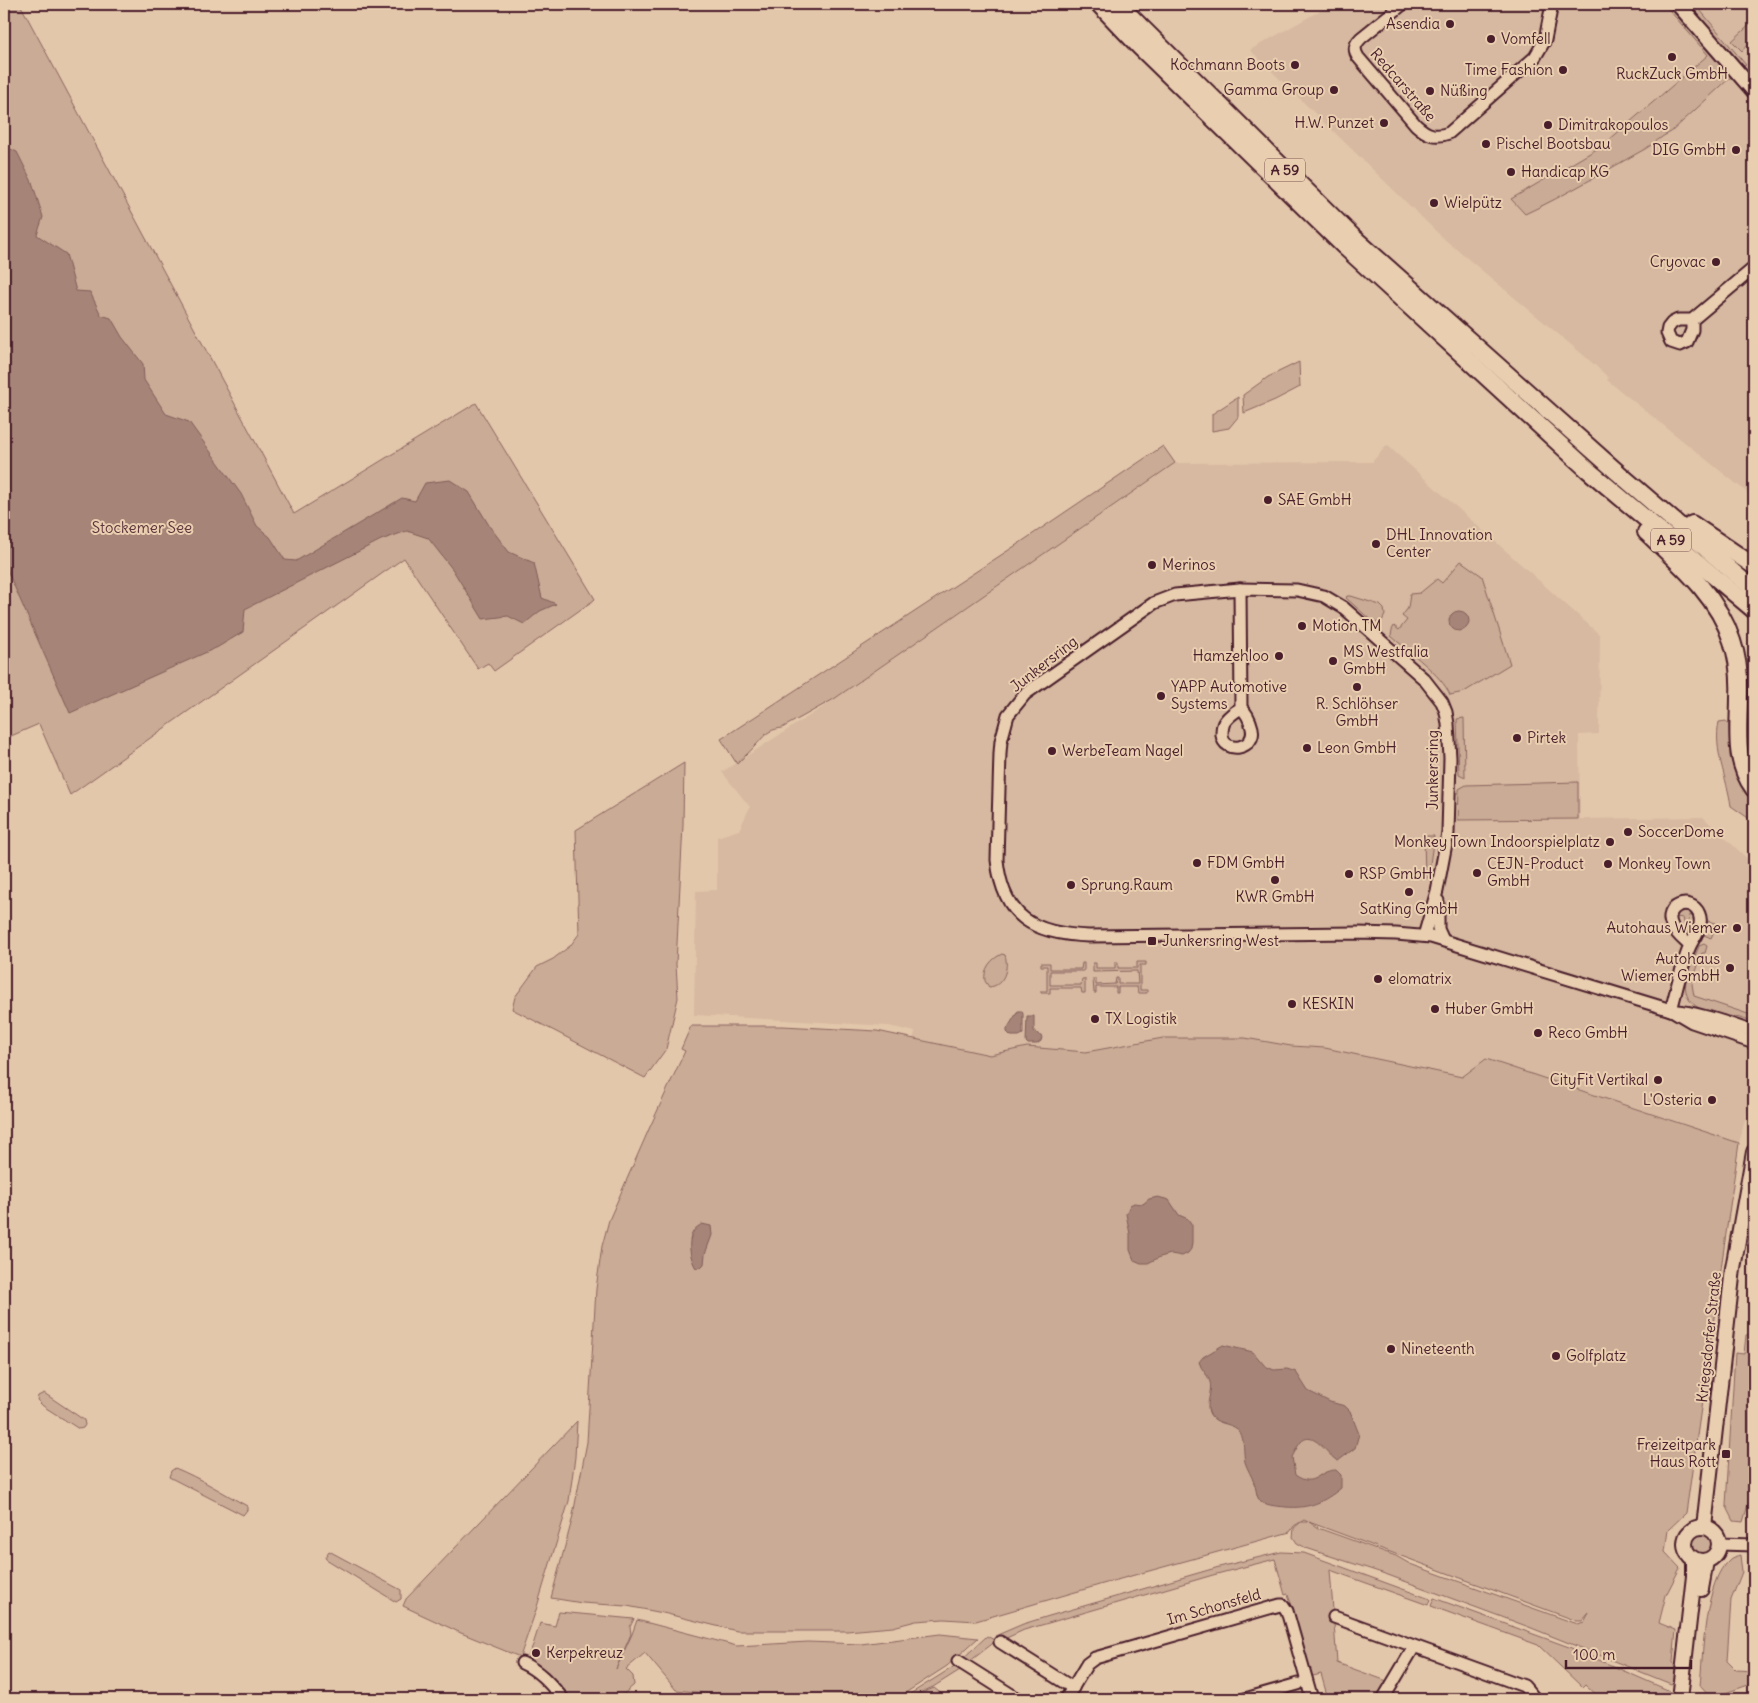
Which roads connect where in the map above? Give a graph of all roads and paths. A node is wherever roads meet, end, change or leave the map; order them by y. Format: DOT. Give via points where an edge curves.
graph roads {
  1 [pos="1099,4"];
  2 [pos="1118,4"];
  3 [pos="1403,4"];
  4 [pos="1552,4"];
  5 [pos="1678,4"];
  6 [pos="1754,91"];
  7 [pos="1754,268"];
  8 [pos="1692,320"];
  9 [pos="1588,470"];
  10 [pos="1616,471"];
  11 [pos="1754,566"];
  12 [pos="1240,589"];
  13 [pos="1754,590"];
  14 [pos="1754,610"];
  15 [pos="1241,708"];
  16 [pos="1754,789"];
  17 [pos="1437,891"];
  18 [pos="1424,936"];
  19 [pos="1443,940"];
  20 [pos="1690,946"];
  21 [pos="1671,1010"];
  22 [pos="1754,1032"];
  23 [pos="1754,1043"];
  24 [pos="1754,1152"];
  25 [pos="1704,1527"];
  26 [pos="1719,1544"];
  27 [pos="1754,1545"];
  28 [pos="1700,1560"];
  29 [pos="1334,1617"];
  30 [pos="1000,1642"];
  31 [pos="1414,1647"];
  32 [pos="958,1661"];
  33 [pos="522,1663"];
  34 [pos="1298,1684"];
  35 [pos="1073,1688"];
  36 [pos="564,1699"];
  37 [pos="1018,1699"];
  38 [pos="1066,1699"];
  39 [pos="1245,1699"];
  40 [pos="1312,1699"];
  41 [pos="1383,1699"];
  42 [pos="1535,1699"];
  43 [pos="1680,1699"];
  44 [pos="1688,1699"];
  1 -- 9 [label="highway, A 59" via="1345,246"];
  2 -- 10 [label="highway, A 59" via="1353,237"];
  3 -- 4 [label="street, Redcarstraße" via="1361,38 1355,50 1416,125 1426,134 1436,136 1449,133 1535,57 1545,40"];
  5 -- 6 [label="main road"];
  7 -- 8 [label="street"];
  9 -- 14 [label="highway, A 59"];
  9 -- 16 [label="highway" via="1627,515 1685,570 1719,612 1733,641 1738,665 1737,740 1740,760"];
  10 -- 11 [label="highway"];
  10 -- 13 [label="highway, A 59"];
  12 -- 15 [label="street"];
  12 -- 17 [label="street, Junkersring" via="1308,591 1333,600 1437,693 1448,724 1450,758 1448,833"];
  12 -- 18 [label="street, Junkersring" via="1175,596 1154,603 1025,694 1008,715 1001,741 998,832 999,876 1004,893 1028,923 1072,935 1367,933"];
  17 -- 18 [label="street, Junkersring"];
  17 -- 19 [label="street, Junkersring" via="1438,929"];
  18 -- 19 [label="street, Junkersring"];
  19 -- 21 [label="street, Junkersring"];
  20 -- 21 [label="street"];
  21 -- 22 [label="street, Junkersring" via="1706,1016"];
  21 -- 23 [label="street, Junkersring" via="1692,1022"];
  24 -- 25 [label="main road, Kriegsdorfer Straße" via="1733,1268"];
  25 -- 26 [label="main road" via="1715,1533"];
  25 -- 28 [label="main road" via="1691,1530 1685,1542 1687,1552"];
  26 -- 27 [label="street"];
  26 -- 28 [label="main road" via="1716,1555"];
  28 -- 43 [label="main road" via="1694,1576"];
  28 -- 44 [label="main road"];
  29 -- 31 [label="street"];
  30 -- 35 [label="street"];
  31 -- 41 [label="street"];
  31 -- 42 [label="street" via="1524,1686"];
  32 -- 37 [label="street"];
  33 -- 36 [label="street" via="531,1667"];
  34 -- 39 [label="street"];
  35 -- 38 [label="street, Im Schonsfeld"];
  35 -- 40 [label="street, Im Schonsfeld" via="1087,1664 1095,1658 1283,1605"];
}
